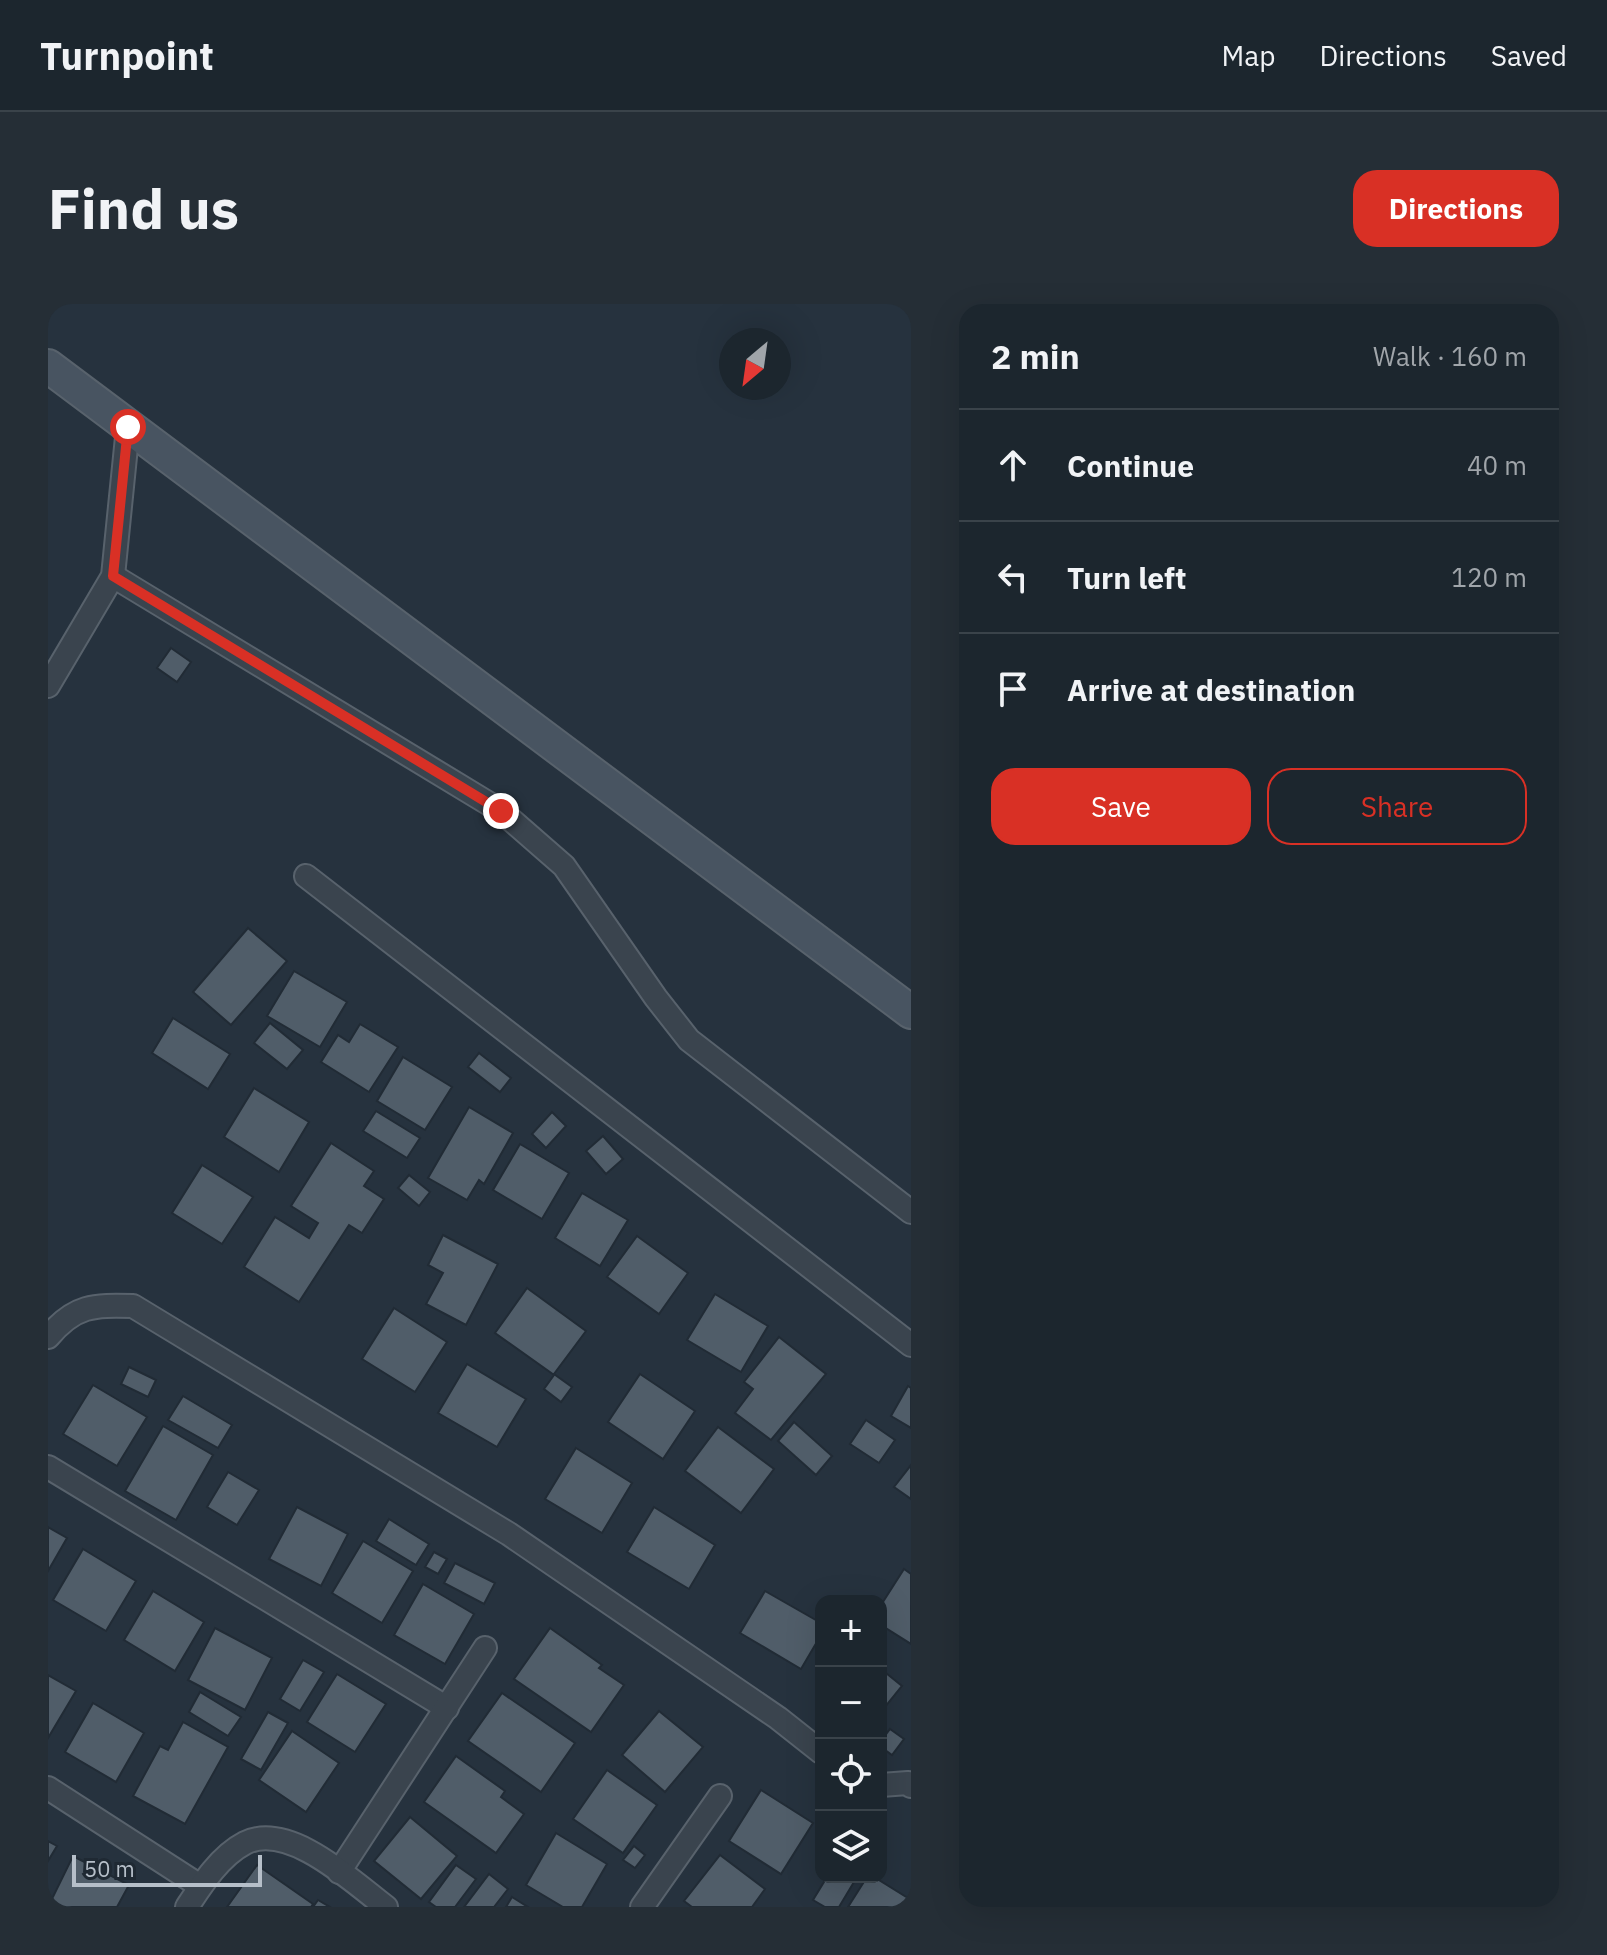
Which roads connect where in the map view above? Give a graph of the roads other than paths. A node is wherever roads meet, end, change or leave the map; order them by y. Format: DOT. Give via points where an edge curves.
graph roads {
  1 [pos="48,366"];
  2 [pos="128,427"];
  3 [pos="113,576"];
  4 [pos="48,686"];
  5 [pos="306,876"];
  6 [pos="911,1012"];
  7 [pos="911,1212"];
  8 [pos="48,1337"];
  9 [pos="911,1345"];
  10 [pos="48,1467"];
  11 [pos="485,1648"];
  12 [pos="447,1708"];
  13 [pos="815,1747"];
  14 [pos="910,1782"];
  15 [pos="887,1784"];
  16 [pos="48,1788"];
  17 [pos="720,1796"];
  18 [pos="339,1872"];
  19 [pos="200,1886"];
  20 [pos="383,1906"];
  21 [pos="187,1907"];
  22 [pos="642,1907"];
  1 -- 2 [label="main road"];
  2 -- 3 [label="street"];
  2 -- 6 [label="main road"];
  3 -- 4 [label="street"];
  3 -- 7 [label="street" via="501,811 564,866 689,1040"];
  5 -- 9 [label="street"];
  8 -- 13 [label="street" via="60,1323 93,1305 133,1306 509,1534"];
  10 -- 12 [label="street"];
  11 -- 12 [label="street"];
  12 -- 18 [label="street"];
  14 -- 15 [label="street"];
  16 -- 19 [label="street"];
  17 -- 22 [label="street"];
  18 -- 19 [label="street" via="304,1848 273,1837 246,1842"];
  18 -- 20 [label="street"];
  19 -- 21 [label="street"];
}
